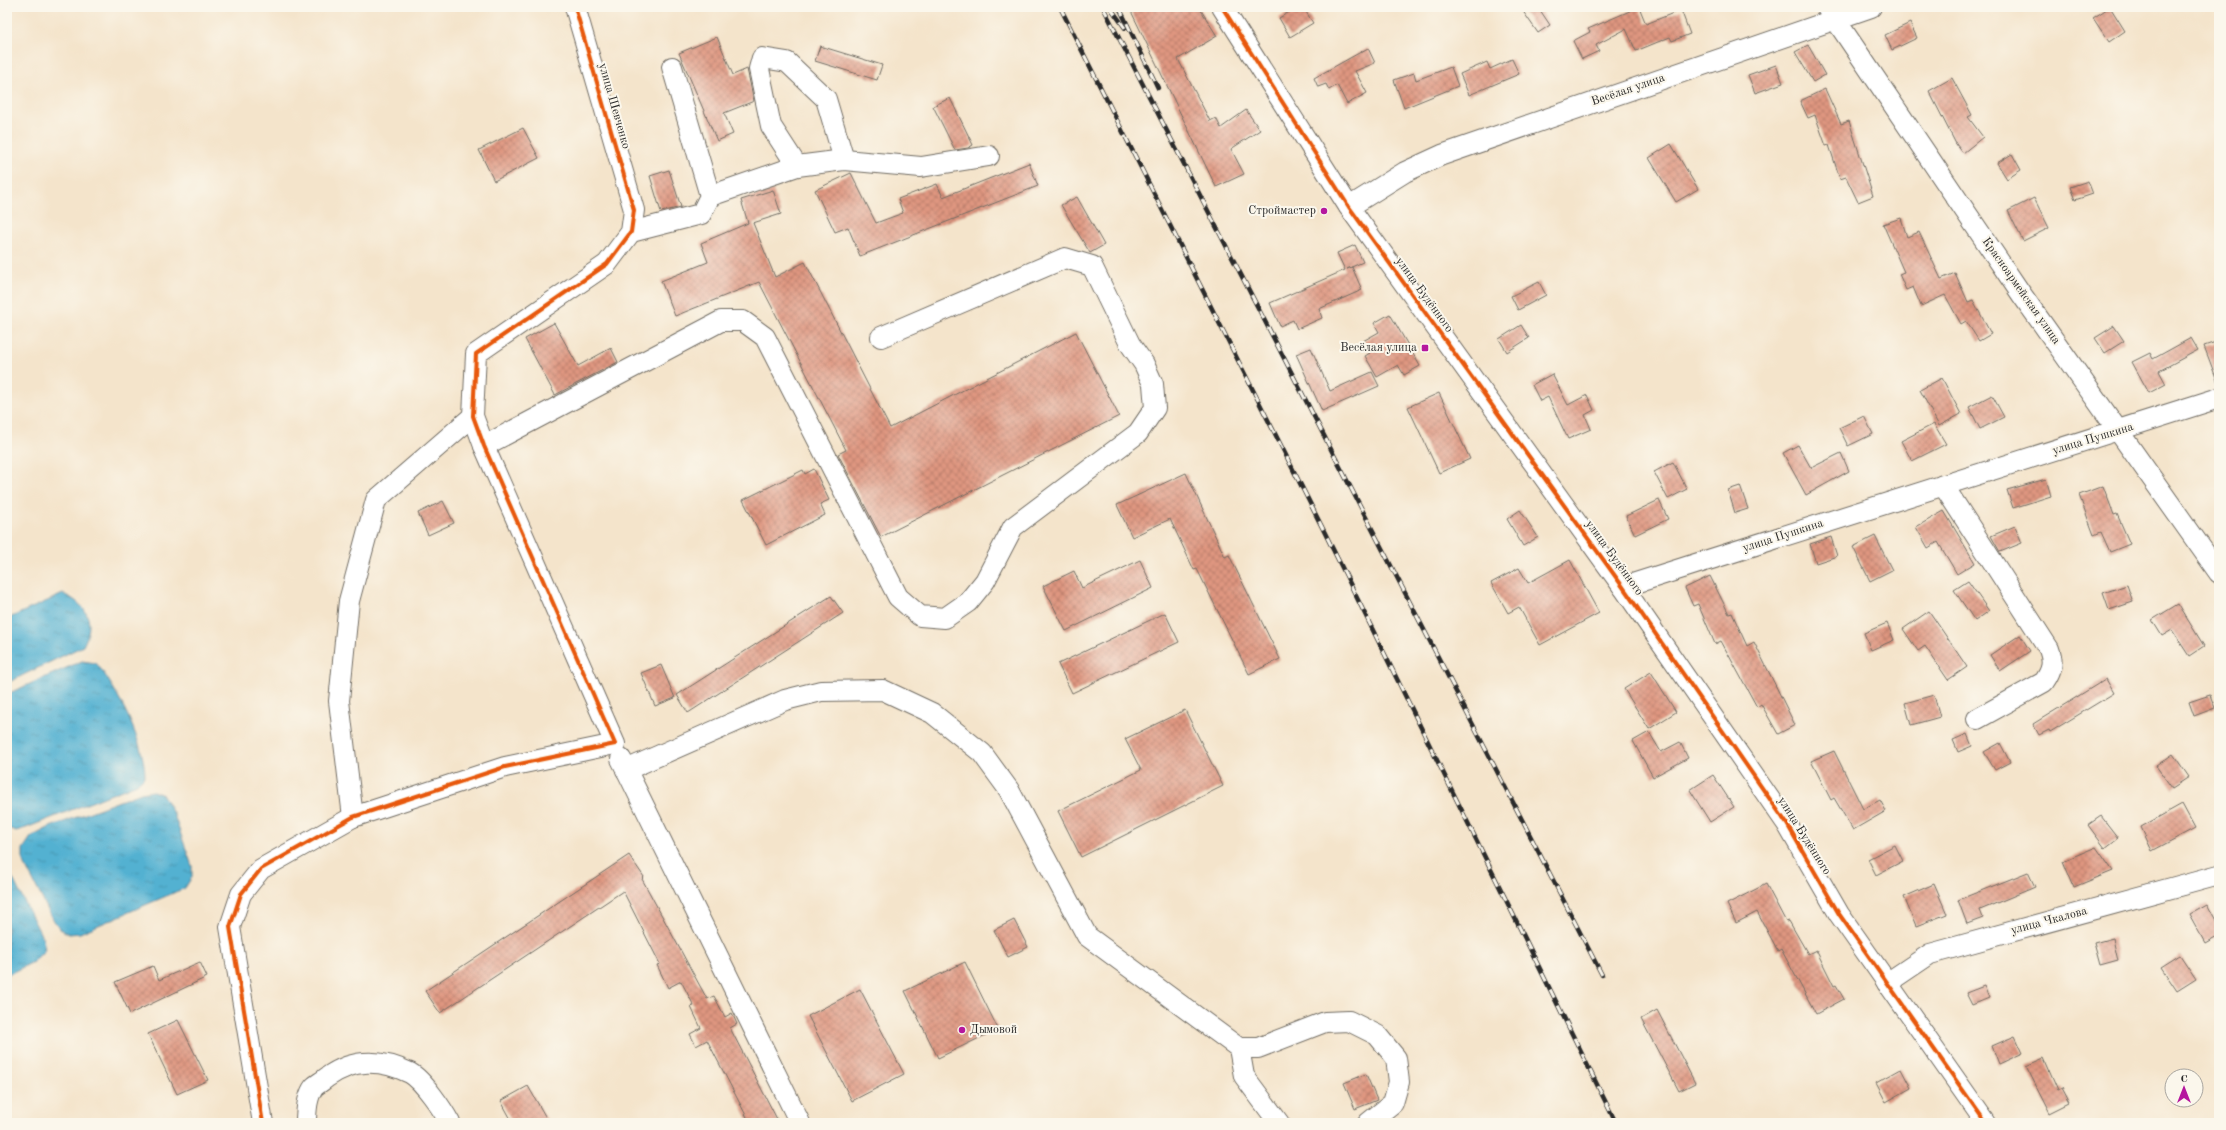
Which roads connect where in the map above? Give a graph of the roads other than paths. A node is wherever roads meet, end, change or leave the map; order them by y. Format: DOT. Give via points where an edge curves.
graph roads {
  1 [pos="575,7"];
  2 [pos="1222,7"];
  3 [pos="1871,7"];
  4 [pos="1831,13"];
  5 [pos="672,67"];
  6 [pos="989,156"];
  7 [pos="844,160"];
  8 [pos="798,166"];
  9 [pos="710,196"];
  10 [pos="1349,207"];
  11 [pos="631,232"];
  12 [pos="881,337"];
  13 [pos="2219,398"];
  14 [pos="473,416"];
  15 [pos="2120,431"];
  16 [pos="484,446"];
  17 [pos="1943,486"];
  18 [pos="2219,573"];
  19 [pos="1623,587"];
  20 [pos="1977,719"];
  21 [pos="614,744"];
  22 [pos="626,770"];
  23 [pos="353,817"];
  24 [pos="2219,875"];
  25 [pos="1887,983"];
  26 [pos="1238,1048"];
  27 [pos="263,1123"];
  28 [pos="306,1123"];
  29 [pos="450,1123"];
  30 [pos="800,1123"];
  31 [pos="1279,1123"];
  32 [pos="1368,1123"];
  33 [pos="1986,1123"];
  1 -- 11 [label="street, улица Шевченко" via="634,210"];
  2 -- 10 [label="street, улица Будённого"];
  3 -- 4 [label="street, Весёлая улица"];
  4 -- 10 [label="street, Весёлая улица" via="1442,155 1405,172"];
  4 -- 15 [label="street, Красноармейская улица" via="2022,295"];
  5 -- 9 [label="street"];
  6 -- 7 [label="street" via="921,167"];
  7 -- 8 [label="street"];
  7 -- 8 [label="street" via="826,99 787,62 762,58 759,69 771,126"];
  8 -- 9 [label="street"];
  9 -- 11 [label="street" via="701,214"];
  10 -- 19 [label="street, улица Будённого"];
  11 -- 14 [label="street" via="607,264 476,354"];
  12 -- 16 [label="street" via="1065,258 1092,266 1130,344 1144,364 1153,384 1155,408 1138,433 1013,527 985,581 968,602 946,618 920,616 898,597 765,337 743,321 721,321"];
  13 -- 15 [label="street, улица Пушкина"];
  14 -- 16 [label="street"];
  14 -- 23 [label="street" via="376,500 349,601 339,701"];
  15 -- 17 [label="street, улица Пушкина"];
  15 -- 18 [label="street, Красноармейская улица"];
  16 -- 21 [label="street"];
  17 -- 19 [label="street, улица Пушкина"];
  17 -- 20 [label="street" via="2049,649 2053,661 2051,672 2044,682"];
  19 -- 25 [label="street, улица Будённого" via="1787,824 1839,914"];
  21 -- 22 [label="street"];
  21 -- 23 [label="street" via="505,767"];
  22 -- 26 [label="street" via="785,700 821,691 883,690 932,714 982,753 1010,790 1087,936"];
  22 -- 30 [label="street"];
  23 -- 27 [label="street" via="261,869 241,894 230,928"];
  24 -- 25 [label="street, улица Чкалова" via="1930,954"];
  25 -- 33 [label="street, улица Будённого"];
  26 -- 31 [label="street" via="1244,1076"];
  26 -- 32 [label="street" via="1258,1048 1325,1022 1349,1021 1377,1035 1396,1058 1399,1082 1393,1103"];
  28 -- 29 [label="street" via="306,1109 314,1088 335,1072 355,1063 383,1063 412,1074 440,1105"];
}
